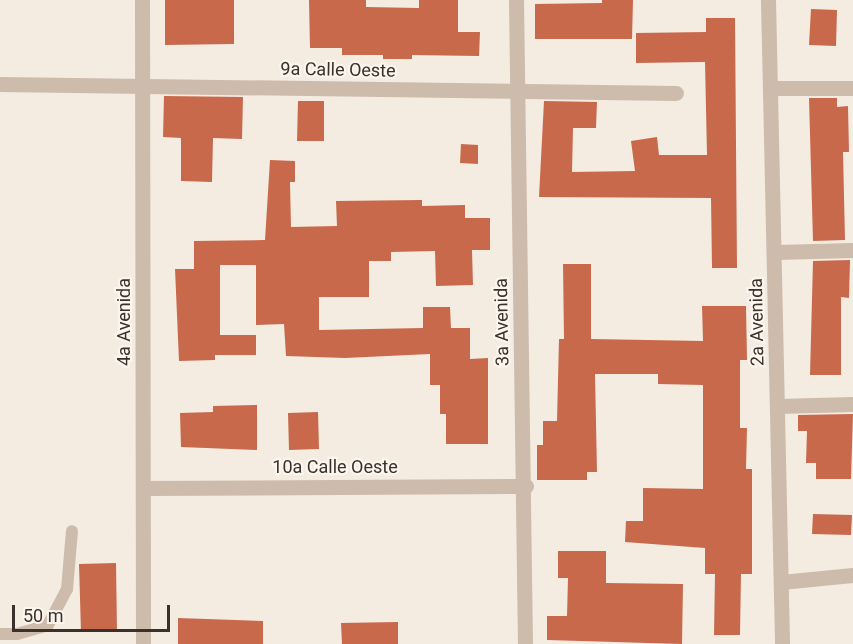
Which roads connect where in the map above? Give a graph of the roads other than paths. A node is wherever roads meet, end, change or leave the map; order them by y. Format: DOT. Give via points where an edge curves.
graph roads {
  1 [pos="142,0"];
  2 [pos="516,0"];
  3 [pos="768,0"];
  4 [pos="0,84"];
  5 [pos="142,85"];
  6 [pos="772,88"];
  7 [pos="853,88"];
  8 [pos="676,93"];
  9 [pos="516,94"];
  10 [pos="853,250"];
  11 [pos="776,252"];
  12 [pos="853,404"];
  13 [pos="777,406"];
  14 [pos="526,486"];
  15 [pos="145,488"];
  16 [pos="72,531"];
  17 [pos="853,575"];
  18 [pos="781,582"];
  19 [pos="0,634"];
  20 [pos="144,644"];
  21 [pos="525,644"];
  22 [pos="782,644"];
  1 -- 5 [label="street, 4a Avenida"];
  2 -- 9 [label="street, 3a Avenida"];
  3 -- 6 [label="street, 2a Avenida"];
  4 -- 5 [label="street, 9a Calle Oeste"];
  5 -- 9 [label="street, 9a Calle Oeste"];
  5 -- 15 [label="street, 4a Avenida"];
  6 -- 7 [label="street"];
  6 -- 11 [label="street, 2a Avenida"];
  8 -- 9 [label="street, 9a Calle Oeste"];
  9 -- 14 [label="street, 3a Avenida"];
  10 -- 11 [label="street"];
  11 -- 13 [label="street, 2a Avenida"];
  12 -- 13 [label="street"];
  13 -- 18 [label="street, 2a Avenida"];
  14 -- 15 [label="street, 10a Calle Oeste"];
  14 -- 21 [label="street, 3a Avenida"];
  15 -- 20 [label="street, 4a Avenida"];
  16 -- 19 [label="lane" via="67,589 48,625 17,634"];
  17 -- 18 [label="street"];
  18 -- 22 [label="street, 2a Avenida"];
}
